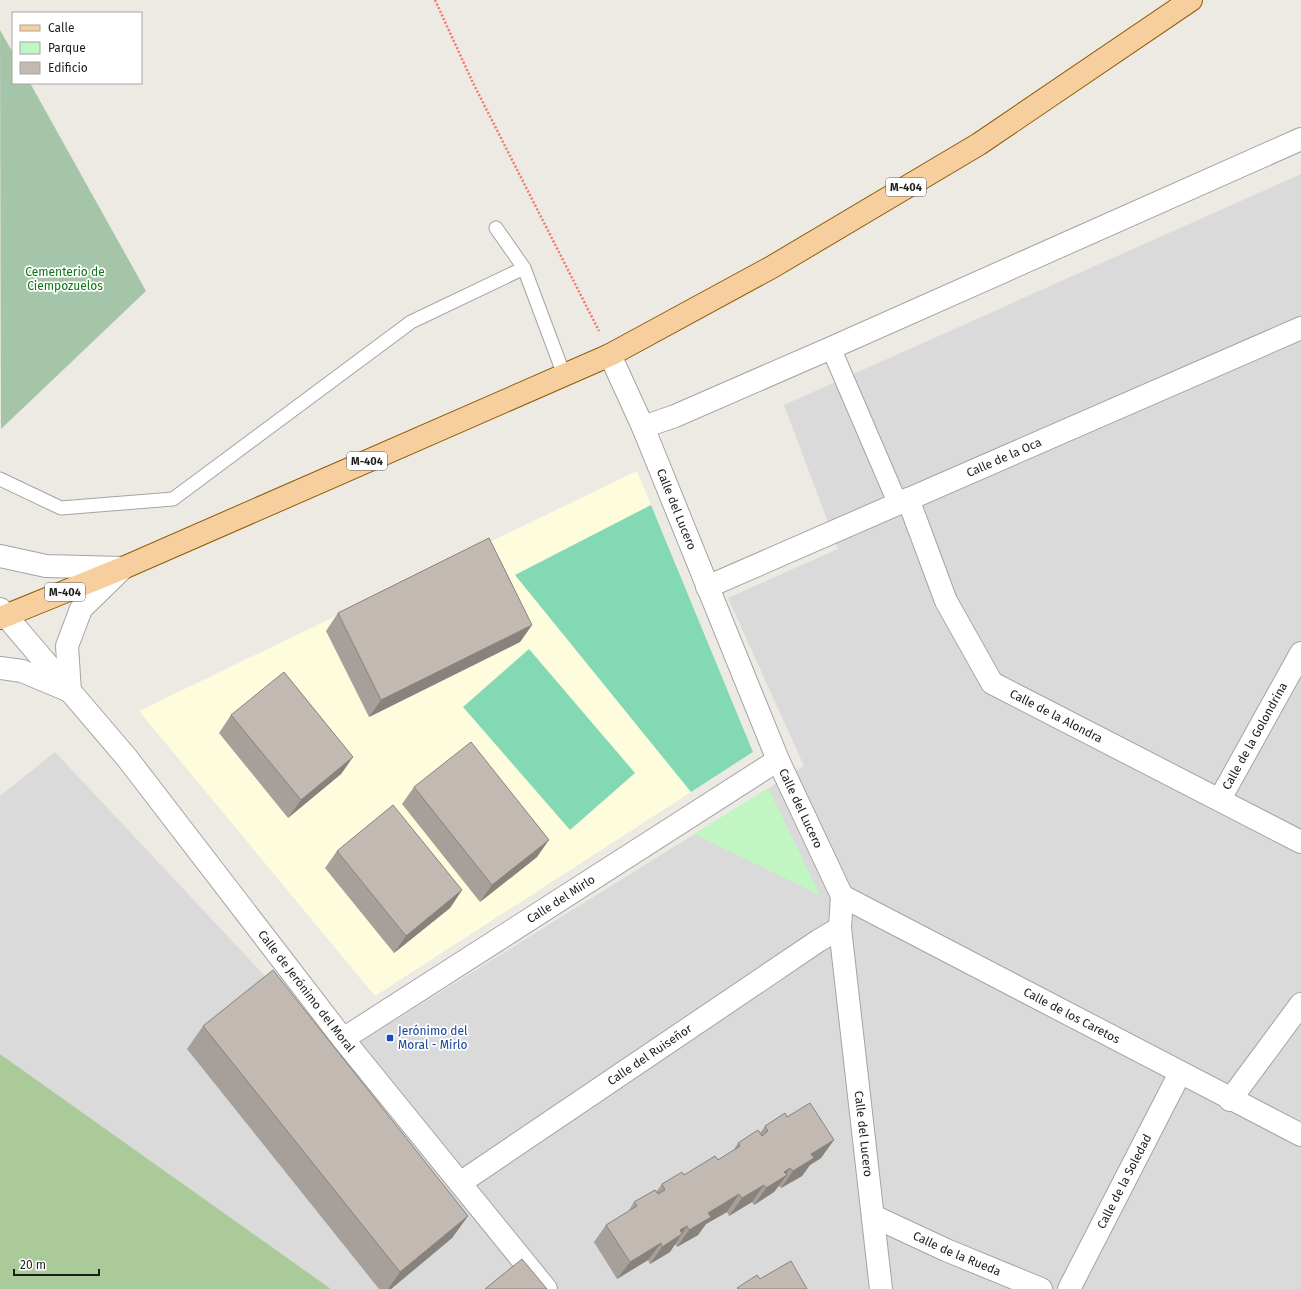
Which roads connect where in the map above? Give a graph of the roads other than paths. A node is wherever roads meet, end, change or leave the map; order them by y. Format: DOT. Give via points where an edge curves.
graph roads {
  1 [pos="1191,0"];
  2 [pos="1301,139"];
  3 [pos="496,228"];
  4 [pos="524,268"];
  5 [pos="1301,328"];
  6 [pos="831,348"];
  7 [pos="610,355"];
  8 [pos="564,375"];
  9 [pos="644,427"];
  10 [pos="0,480"];
  11 [pos="903,502"];
  12 [pos="0,556"];
  13 [pos="123,568"];
  14 [pos="707,587"];
  15 [pos="2,614"];
  16 [pos="1301,653"];
  17 [pos="0,668"];
  18 [pos="70,692"];
  19 [pos="778,760"];
  20 [pos="1220,800"];
  21 [pos="1301,842"];
  22 [pos="842,896"];
  23 [pos="840,928"];
  24 [pos="1301,1004"];
  25 [pos="343,1039"];
  26 [pos="1180,1073"];
  27 [pos="1230,1100"];
  28 [pos="1301,1135"];
  29 [pos="460,1183"];
  30 [pos="873,1216"];
  31 [pos="546,1289"];
  32 [pos="881,1289"];
  33 [pos="1041,1289"];
  34 [pos="1069,1289"];
  1 -- 7 [label="main road, M-404" via="978,144 772,267"];
  2 -- 6 [label="street"];
  3 -- 4 [label="lane"];
  4 -- 8 [label="lane"];
  4 -- 10 [label="lane" via="411,322 172,499 61,508"];
  5 -- 11 [label="street, Calle de la Oca"];
  6 -- 9 [label="street"];
  6 -- 11 [label="street"];
  7 -- 8 [label="main road, M-404"];
  7 -- 9 [label="street, Calle del Lucero"];
  8 -- 13 [label="main road, M-404"];
  9 -- 14 [label="street, Calle del Lucero"];
  11 -- 14 [label="street, Calle de la Oca"];
  11 -- 20 [label="street, Calle de la Alondra" via="946,601 992,683"];
  12 -- 13 [label="street" via="46,566"];
  13 -- 15 [label="main road, M-404"];
  13 -- 18 [label="street" via="81,609 67,646"];
  14 -- 19 [label="street, Calle del Lucero"];
  15 -- 18 [label="street, Calle de Jerónimo del Moral"];
  16 -- 20 [label="street, Calle de la Golondrina"];
  17 -- 18 [label="street, Calle de Jerónimo del Moral" via="22,671"];
  18 -- 25 [label="street, Calle de Jerónimo del Moral" via="127,758"];
  19 -- 22 [label="street, Calle del Lucero"];
  19 -- 25 [label="street, Calle del Mirlo"];
  20 -- 21 [label="street, Calle de la Alondra"];
  22 -- 23 [label="street, Calle del Lucero"];
  22 -- 26 [label="street, Calle de los Caretos"];
  23 -- 29 [label="street, Calle del Ruiseñor"];
  23 -- 30 [label="street, Calle del Lucero"];
  24 -- 27 [label="street"];
  25 -- 29 [label="street, Calle de Jerónimo del Moral"];
  26 -- 27 [label="street, Calle de los Caretos"];
  26 -- 34 [label="street, Calle de la Soledad"];
  27 -- 28 [label="street, Calle de los Caretos"];
  29 -- 31 [label="street, Calle de Jerónimo del Moral"];
  30 -- 32 [label="street, Calle del Lucero"];
  30 -- 33 [label="street, Calle de la Rueda" via="946,1250"];
}
